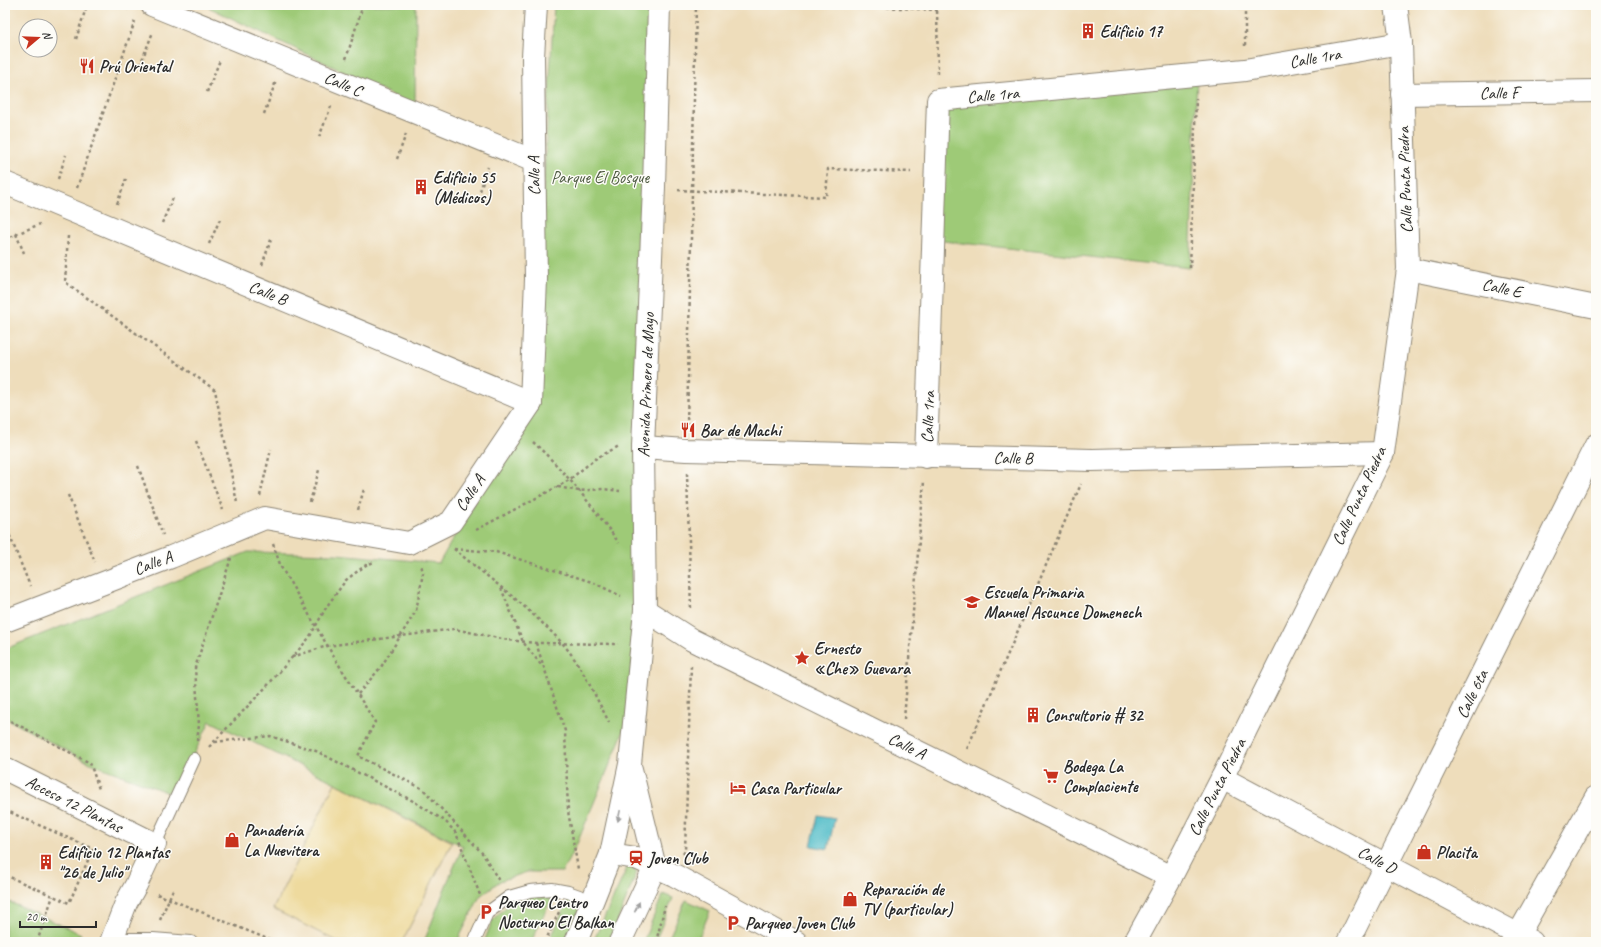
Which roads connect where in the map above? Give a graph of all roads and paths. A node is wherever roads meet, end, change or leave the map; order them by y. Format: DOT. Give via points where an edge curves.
graph roads {
  1 [pos="9,5"];
  2 [pos="87,5"];
  3 [pos="536,5"];
  4 [pos="659,5"];
  5 [pos="845,5"];
  6 [pos="937,5"];
  7 [pos="1245,5"];
  8 [pos="1396,5"];
  9 [pos="158,7"];
  10 [pos="937,10"];
  11 [pos="7,11"];
  12 [pos="135,21"];
  13 [pos="229,37"];
  14 [pos="76,39"];
  15 [pos="1401,43"];
  16 [pos="140,65"];
  17 [pos="1245,70"];
  18 [pos="1197,75"];
  19 [pos="278,76"];
  20 [pos="1596,91"];
  21 [pos="207,92"];
  22 [pos="1402,94"];
  23 [pos="334,100"];
  24 [pos="938,100"];
  25 [pos="264,114"];
  26 [pos="319,137"];
  27 [pos="534,161"];
  28 [pos="936,172"];
  29 [pos="5,183"];
  30 [pos="654,187"];
  31 [pos="70,210"];
  32 [pos="16,234"];
  33 [pos="272,237"];
  34 [pos="24,253"];
  35 [pos="1190,268"];
  36 [pos="1408,269"];
  37 [pos="255,288"];
  38 [pos="1596,307"];
  39 [pos="531,403"];
  40 [pos="529,437"];
  41 [pos="196,441"];
  42 [pos="622,444"];
  43 [pos="1596,445"];
  44 [pos="643,447"];
  45 [pos="270,449"];
  46 [pos="1383,453"];
  47 [pos="926,456"];
  48 [pos="1092,460"];
  49 [pos="138,466"];
  50 [pos="319,470"];
  51 [pos="569,480"];
  52 [pos="557,487"];
  53 [pos="579,491"];
  54 [pos="624,491"];
  55 [pos="68,496"];
  56 [pos="5,524"];
  57 [pos="248,525"];
  58 [pos="304,525"];
  59 [pos="472,532"];
  60 [pos="457,544"];
  61 [pos="621,545"];
  62 [pos="454,549"];
  63 [pos="447,551"];
  64 [pos="170,556"];
  65 [pos="379,559"];
  66 [pos="420,562"];
  67 [pos="103,582"];
  68 [pos="501,588"];
  69 [pos="623,597"];
  70 [pos="39,607"];
  71 [pos="645,610"];
  72 [pos="5,621"];
  73 [pos="316,626"];
  74 [pos="401,637"];
  75 [pos="523,642"];
  76 [pos="536,643"];
  77 [pos="563,644"];
  78 [pos="621,644"];
  79 [pos="327,646"];
  80 [pos="292,656"];
  81 [pos="544,669"];
  82 [pos="358,694"];
  83 [pos="5,718"];
  84 [pos="198,724"];
  85 [pos="610,724"];
  86 [pos="215,742"];
  87 [pos="902,744"];
  88 [pos="194,759"];
  89 [pos="630,764"];
  90 [pos="5,769"];
  91 [pos="958,771"];
  92 [pos="1222,778"];
  93 [pos="1596,797"];
  94 [pos="5,810"];
  95 [pos="110,822"];
  96 [pos="155,844"];
  97 [pos="611,854"];
  98 [pos="1387,865"];
  99 [pos="655,867"];
  100 [pos="578,869"];
  101 [pos="5,875"];
  102 [pos="1171,877"];
  103 [pos="174,887"];
  104 [pos="53,896"];
  105 [pos="509,897"];
  106 [pos="169,900"];
  107 [pos="593,901"];
  108 [pos="487,913"];
  109 [pos="5,936"];
  110 [pos="153,939"];
  111 [pos="1521,939"];
  112 [pos="112,940"];
  113 [pos="20,942"];
  114 [pos="37,942"];
  115 [pos="192,942"];
  116 [pos="275,942"];
  117 [pos="474,942"];
  118 [pos="576,942"];
  119 [pos="620,942"];
  120 [pos="796,942"];
  121 [pos="1135,942"];
  122 [pos="1348,942"];
  1 -- 11 [label="path"];
  2 -- 14 [label="path"];
  3 -- 27 [label="street, Calle A" via="533,57"];
  4 -- 30 [label="street, Avenida Primero de Mayo"];
  5 -- 10 [label="path"];
  6 -- 10 [label="path"];
  7 -- 17 [label="path"];
  8 -- 15 [label="street, Calle Punta Piedra"];
  9 -- 13 [label="street, Calle C"];
  9 -- 16 [label="path"];
  10 -- 24 [label="path"];
  12 -- 31 [label="path"];
  13 -- 21 [label="path"];
  13 -- 27 [label="street, Calle C"];
  15 -- 17 [label="street, Calle 1ra"];
  15 -- 22 [label="street, Calle Punta Piedra"];
  17 -- 18 [label="street, Calle 1ra"];
  18 -- 24 [label="street, Calle 1ra"];
  18 -- 35 [label="path"];
  19 -- 25 [label="path"];
  20 -- 22 [label="street, Calle F"];
  22 -- 36 [label="street, Calle Punta Piedra"];
  23 -- 26 [label="path"];
  24 -- 28 [label="street, Calle 1ra"];
  27 -- 39 [label="street, Calle A" via="536,279"];
  28 -- 30 [label="path" via="828,169 826,197"];
  28 -- 47 [label="street, Calle 1ra"];
  29 -- 31 [label="street, Calle B"];
  30 -- 44 [label="street, Avenida Primero de Mayo"];
  31 -- 37 [label="street, Calle B"];
  31 -- 57 [label="path" via="64,282 215,390"];
  32 -- 34 [label="path"];
  33 -- 37 [label="path"];
  36 -- 38 [label="street, Calle E"];
  36 -- 46 [label="street, Calle Punta Piedra"];
  37 -- 39 [label="street, Calle B"];
  39 -- 58 [label="street, Calle A" via="451,522 409,543"];
  40 -- 51 [label="path"];
  41 -- 57 [label="path"];
  42 -- 51 [label="path"];
  43 -- 98 [label="street, Calle 6ta"];
  44 -- 47 [label="street, Calle B"];
  44 -- 71 [label="street, Avenida Primero de Mayo"];
  45 -- 57 [label="path"];
  46 -- 48 [label="street, Calle B"];
  46 -- 92 [label="street, Calle Punta Piedra"];
  47 -- 48 [label="street, Calle B"];
  47 -- 87 [label="path"];
  48 -- 91 [label="path"];
  49 -- 64 [label="path"];
  50 -- 58 [label="path"];
  51 -- 52 [label="path"];
  51 -- 53 [label="path"];
  52 -- 53 [label="path"];
  52 -- 59 [label="path"];
  53 -- 54 [label="path"];
  53 -- 61 [label="path"];
  55 -- 67 [label="path"];
  56 -- 70 [label="path"];
  57 -- 58 [label="street, Calle A"];
  57 -- 64 [label="street, Calle A"];
  57 -- 73 [label="path" via="281,567"];
  57 -- 84 [label="path" via="194,668"];
  60 -- 62 [label="path"];
  62 -- 63 [label="path"];
  62 -- 68 [label="path"];
  62 -- 69 [label="path" via="496,552 592,582"];
  64 -- 67 [label="street, Calle A"];
  65 -- 73 [label="path" via="346,580"];
  66 -- 74 [label="path" via="423,573 416,612"];
  67 -- 70 [label="street, Calle A"];
  68 -- 75 [label="path"];
  68 -- 77 [label="path" via="532,613"];
  70 -- 72 [label="street, Calle A"];
  71 -- 87 [label="street, Calle A" via="692,640"];
  71 -- 89 [label="street, Avenida Primero de Mayo"];
  73 -- 79 [label="path"];
  73 -- 80 [label="path" via="309,638"];
  74 -- 75 [label="path" via="454,629"];
  74 -- 79 [label="path"];
  74 -- 82 [label="path" via="381,667"];
  75 -- 76 [label="path"];
  75 -- 81 [label="path"];
  76 -- 77 [label="path"];
  76 -- 81 [label="path"];
  77 -- 78 [label="path"];
  77 -- 85 [label="path" via="584,674"];
  79 -- 80 [label="path"];
  79 -- 82 [label="path"];
  80 -- 86 [label="path"];
  81 -- 100 [label="path" via="565,731 568,811"];
  82 -- 105 [label="path" via="376,722 358,756 424,789 483,854"];
  83 -- 95 [label="path" via="90,764"];
  86 -- 88 [label="path"];
  86 -- 108 [label="path" via="270,736 316,751 413,801 445,822 456,833"];
  87 -- 91 [label="street, Calle A"];
  88 -- 96 [label="lane"];
  89 -- 97 [label="street, Avenida Primero de Mayo, one-way"];
  89 -- 99 [label="street, Avenida Primero de Mayo"];
  90 -- 95 [label="street, Acceso 12 Plantas"];
  91 -- 102 [label="street, Calle A"];
  92 -- 98 [label="street, Calle D"];
  92 -- 102 [label="street, Calle Punta Piedra"];
  93 -- 111 [label="street"];
  94 -- 104 [label="path" via="92,849 69,903"];
  95 -- 96 [label="street, Acceso 12 Plantas"];
  96 -- 112 [label="street" via="126,903"];
  97 -- 99 [label="street" via="636,858"];
  97 -- 107 [label="street, Avenida Primero de Mayo"];
  98 -- 111 [label="street, Calle D"];
  98 -- 122 [label="street, Calle 6ta"];
  119 -- 99 [label="street, one-way"];
  99 -- 120 [label="street"];
  101 -- 104 [label="path"];
  102 -- 121 [label="street, Calle Punta Piedra"];
  103 -- 106 [label="path"];
  104 -- 114 [label="path"];
  105 -- 107 [label="lane" via="530,891 552,889"];
  105 -- 108 [label="lane"];
  106 -- 110 [label="path"];
  106 -- 116 [label="path"];
  107 -- 118 [label="street, Avenida Primero de Mayo"];
  108 -- 117 [label="lane"];
  109 -- 113 [label="path"];
  110 -- 112 [label="lane"];
  110 -- 115 [label="lane"];
}
